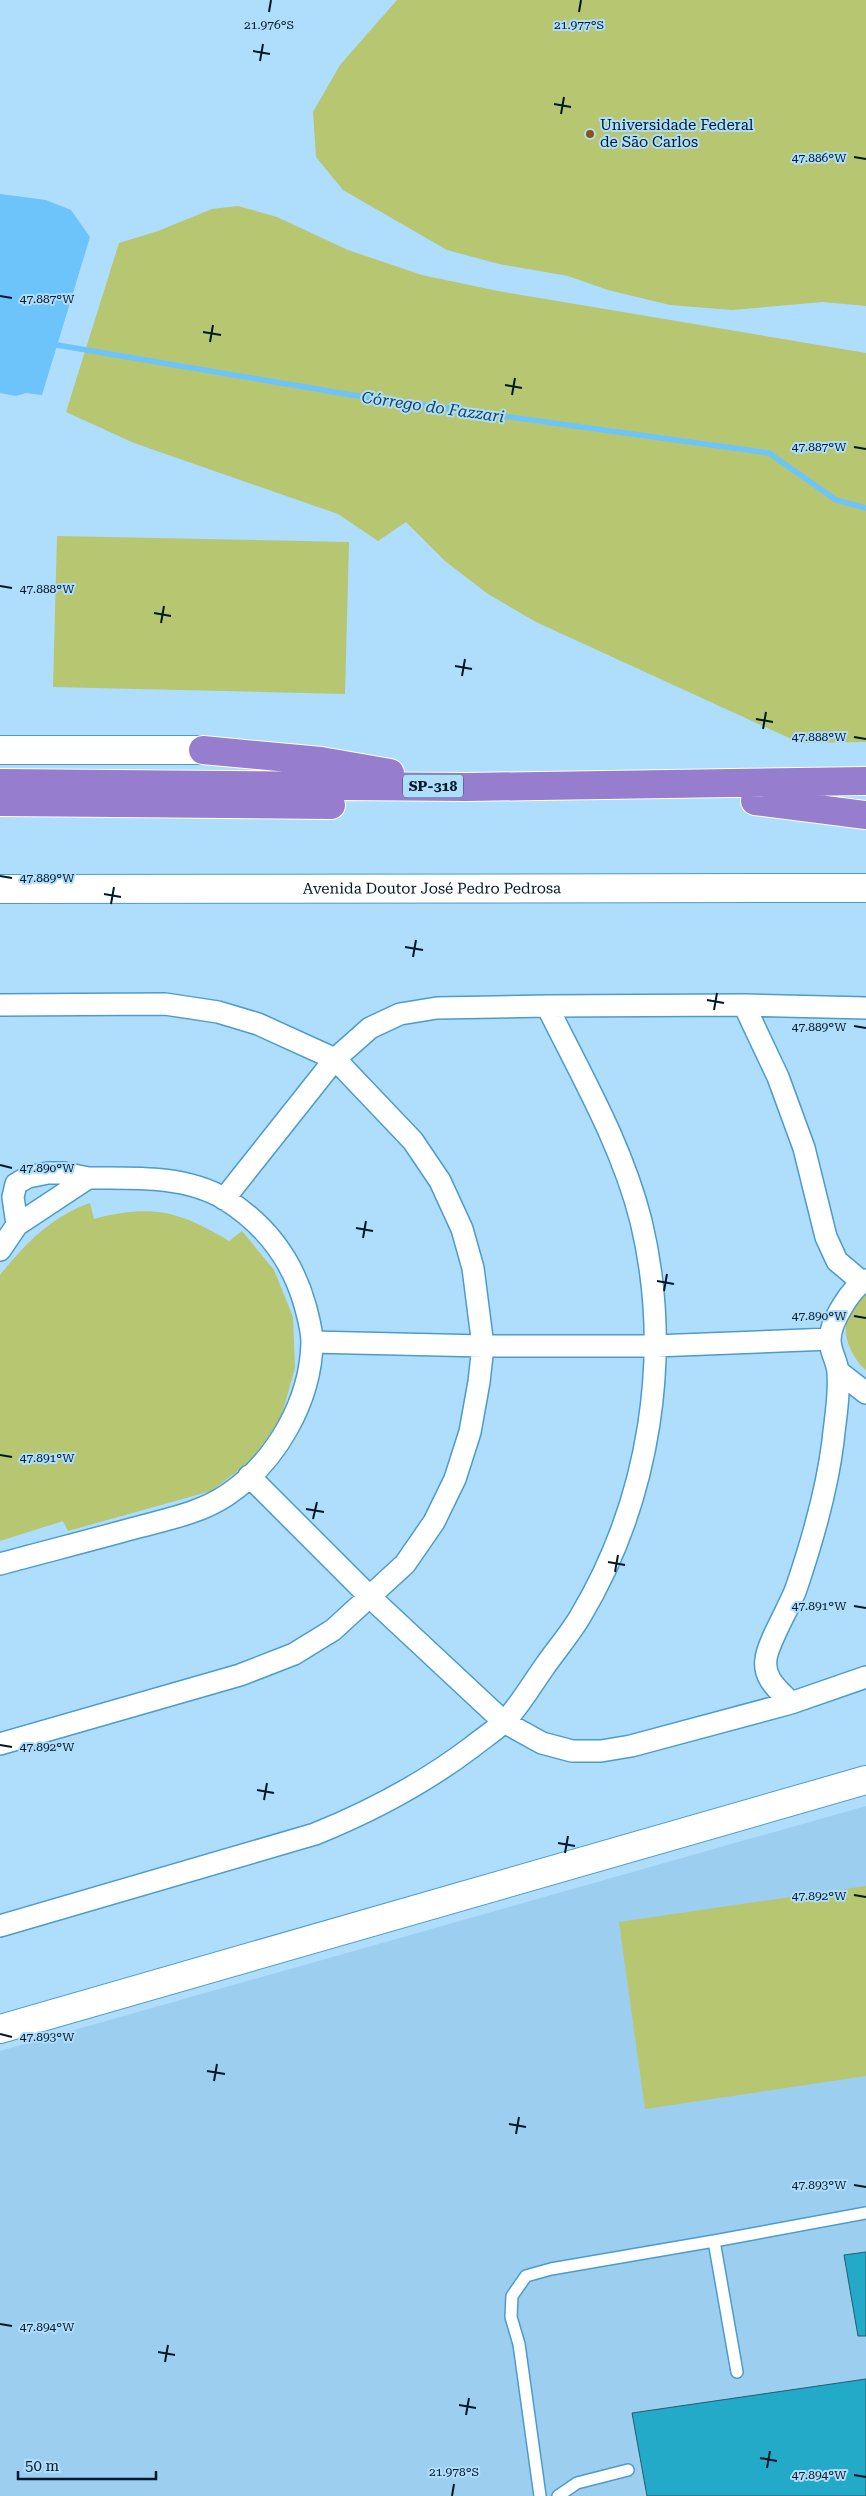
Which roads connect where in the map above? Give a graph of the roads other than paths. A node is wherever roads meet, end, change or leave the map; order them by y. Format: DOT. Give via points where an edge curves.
graph roads {
  1 [pos="0,750"];
  2 [pos="203,750"];
  3 [pos="866,781"];
  4 [pos="0,783"];
  5 [pos="468,787"];
  6 [pos="866,800"];
  7 [pos="755,801"];
  8 [pos="0,802"];
  9 [pos="866,815"];
  10 [pos="866,888"];
  11 [pos="0,889"];
  12 [pos="0,1005"];
  13 [pos="547,1006"];
  14 [pos="744,1006"];
  15 [pos="866,1008"];
  16 [pos="335,1059"];
  17 [pos="88,1178"];
  18 [pos="8,1182"];
  19 [pos="224,1199"];
  20 [pos="17,1225"];
  21 [pos="0,1250"];
  22 [pos="864,1281"];
  23 [pos="830,1339"];
  24 [pos="312,1342"];
  25 [pos="482,1346"];
  26 [pos="655,1346"];
  27 [pos="838,1372"];
  28 [pos="866,1393"];
  29 [pos="249,1476"];
  30 [pos="0,1564"];
  31 [pos="370,1597"];
  32 [pos="866,1677"];
  33 [pos="791,1703"];
  34 [pos="504,1722"];
  35 [pos="0,1744"];
  36 [pos="866,1780"];
  37 [pos="0,1926"];
  38 [pos="0,2029"];
  39 [pos="866,2213"];
  40 [pos="714,2242"];
  41 [pos="737,2372"];
  42 [pos="628,2470"];
  43 [pos="540,2496"];
  44 [pos="558,2496"];
  1 -- 2 [label="street"];
  2 -- 5 [label="highway" via="321,761"];
  3 -- 5 [label="highway, SP-318"];
  4 -- 5 [label="highway, SP-318"];
  6 -- 7 [label="highway, SP-318"];
  7 -- 8 [label="highway, SP-318" via="416,805"];
  7 -- 9 [label="highway"];
  10 -- 11 [label="street, Avenida Doutor José Pedro Pedrosa"];
  12 -- 16 [label="street" via="165,1004 218,1012 258,1024"];
  13 -- 14 [label="street"];
  13 -- 16 [label="street" via="437,1008 400,1014 370,1028"];
  13 -- 26 [label="street" via="618,1152 640,1220 652,1281"];
  14 -- 15 [label="street"];
  14 -- 22 [label="street" via="778,1077 804,1148 826,1237 837,1261"];
  16 -- 19 [label="street"];
  16 -- 25 [label="street" via="414,1141 440,1181 462,1229 473,1268"];
  17 -- 18 [label="street" via="48,1173"];
  17 -- 19 [label="street" via="141,1178 169,1182 204,1190"];
  17 -- 20 [label="street"];
  18 -- 20 [label="street"];
  19 -- 24 [label="street" via="261,1227 280,1248 303,1299"];
  20 -- 21 [label="street"];
  22 -- 23 [label="street" via="834,1320"];
  23 -- 26 [label="street"];
  23 -- 27 [label="street"];
  24 -- 25 [label="street"];
  24 -- 29 [label="street" via="298,1406 275,1448"];
  25 -- 26 [label="street"];
  25 -- 31 [label="street" via="470,1432 455,1478 434,1522 405,1564"];
  26 -- 34 [label="street" via="653,1393 643,1464 617,1544 580,1618"];
  27 -- 28 [label="street"];
  27 -- 33 [label="street" via="833,1442 813,1533 796,1589 766,1657 765,1670 770,1681"];
  29 -- 30 [label="street" via="227,1495 182,1515"];
  29 -- 31 [label="street"];
  31 -- 34 [label="street"];
  31 -- 35 [label="street" via="332,1630 294,1654 240,1675"];
  32 -- 33 [label="street"];
  33 -- 34 [label="street" via="631,1746 601,1751 572,1751 542,1743"];
  34 -- 37 [label="street" via="421,1783 363,1815 315,1834"];
  36 -- 38 [label="street"];
  39 -- 40 [label="lane"];
  40 -- 41 [label="lane"];
  40 -- 43 [label="lane" via="551,2268 526,2276 512,2296 511,2317 519,2344"];
  42 -- 44 [label="lane" via="578,2483"];
}
